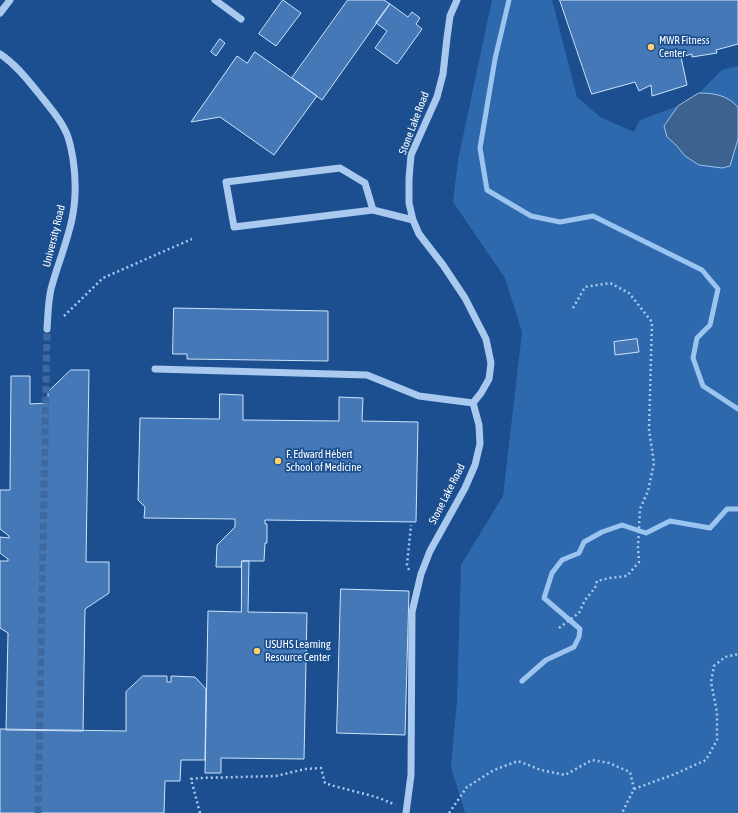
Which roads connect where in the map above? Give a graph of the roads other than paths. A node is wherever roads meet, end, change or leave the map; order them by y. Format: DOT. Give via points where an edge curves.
graph roads {
  1 [pos="10,0"];
  2 [pos="215,0"];
  3 [pos="457,0"];
  4 [pos="0,13"];
  5 [pos="241,19"];
  6 [pos="0,54"];
  7 [pos="373,210"];
  8 [pos="413,220"];
  9 [pos="47,329"];
  10 [pos="155,369"];
  11 [pos="473,403"];
  12 [pos="406,812"];
  1 -- 4 [label="street"];
  2 -- 5 [label="street"];
  3 -- 8 [label="street, Stone Lake Road" via="450,16 443,74 411,155 409,203"];
  6 -- 9 [label="street, University Road" via="26,78 65,129 74,165 72,220 51,289"];
  7 -- 7 [label="street" via="365,183 340,168 226,182 234,227"];
  7 -- 8 [label="street"];
  8 -- 11 [label="street, Stone Lake Road" via="419,234 465,298 486,339 491,363 489,379"];
  10 -- 11 [label="street" via="367,375 419,396"];
  11 -- 12 [label="street, Stone Lake Road" via="479,425 480,444 475,465 430,552 421,574 412,612 411,775"];
}
